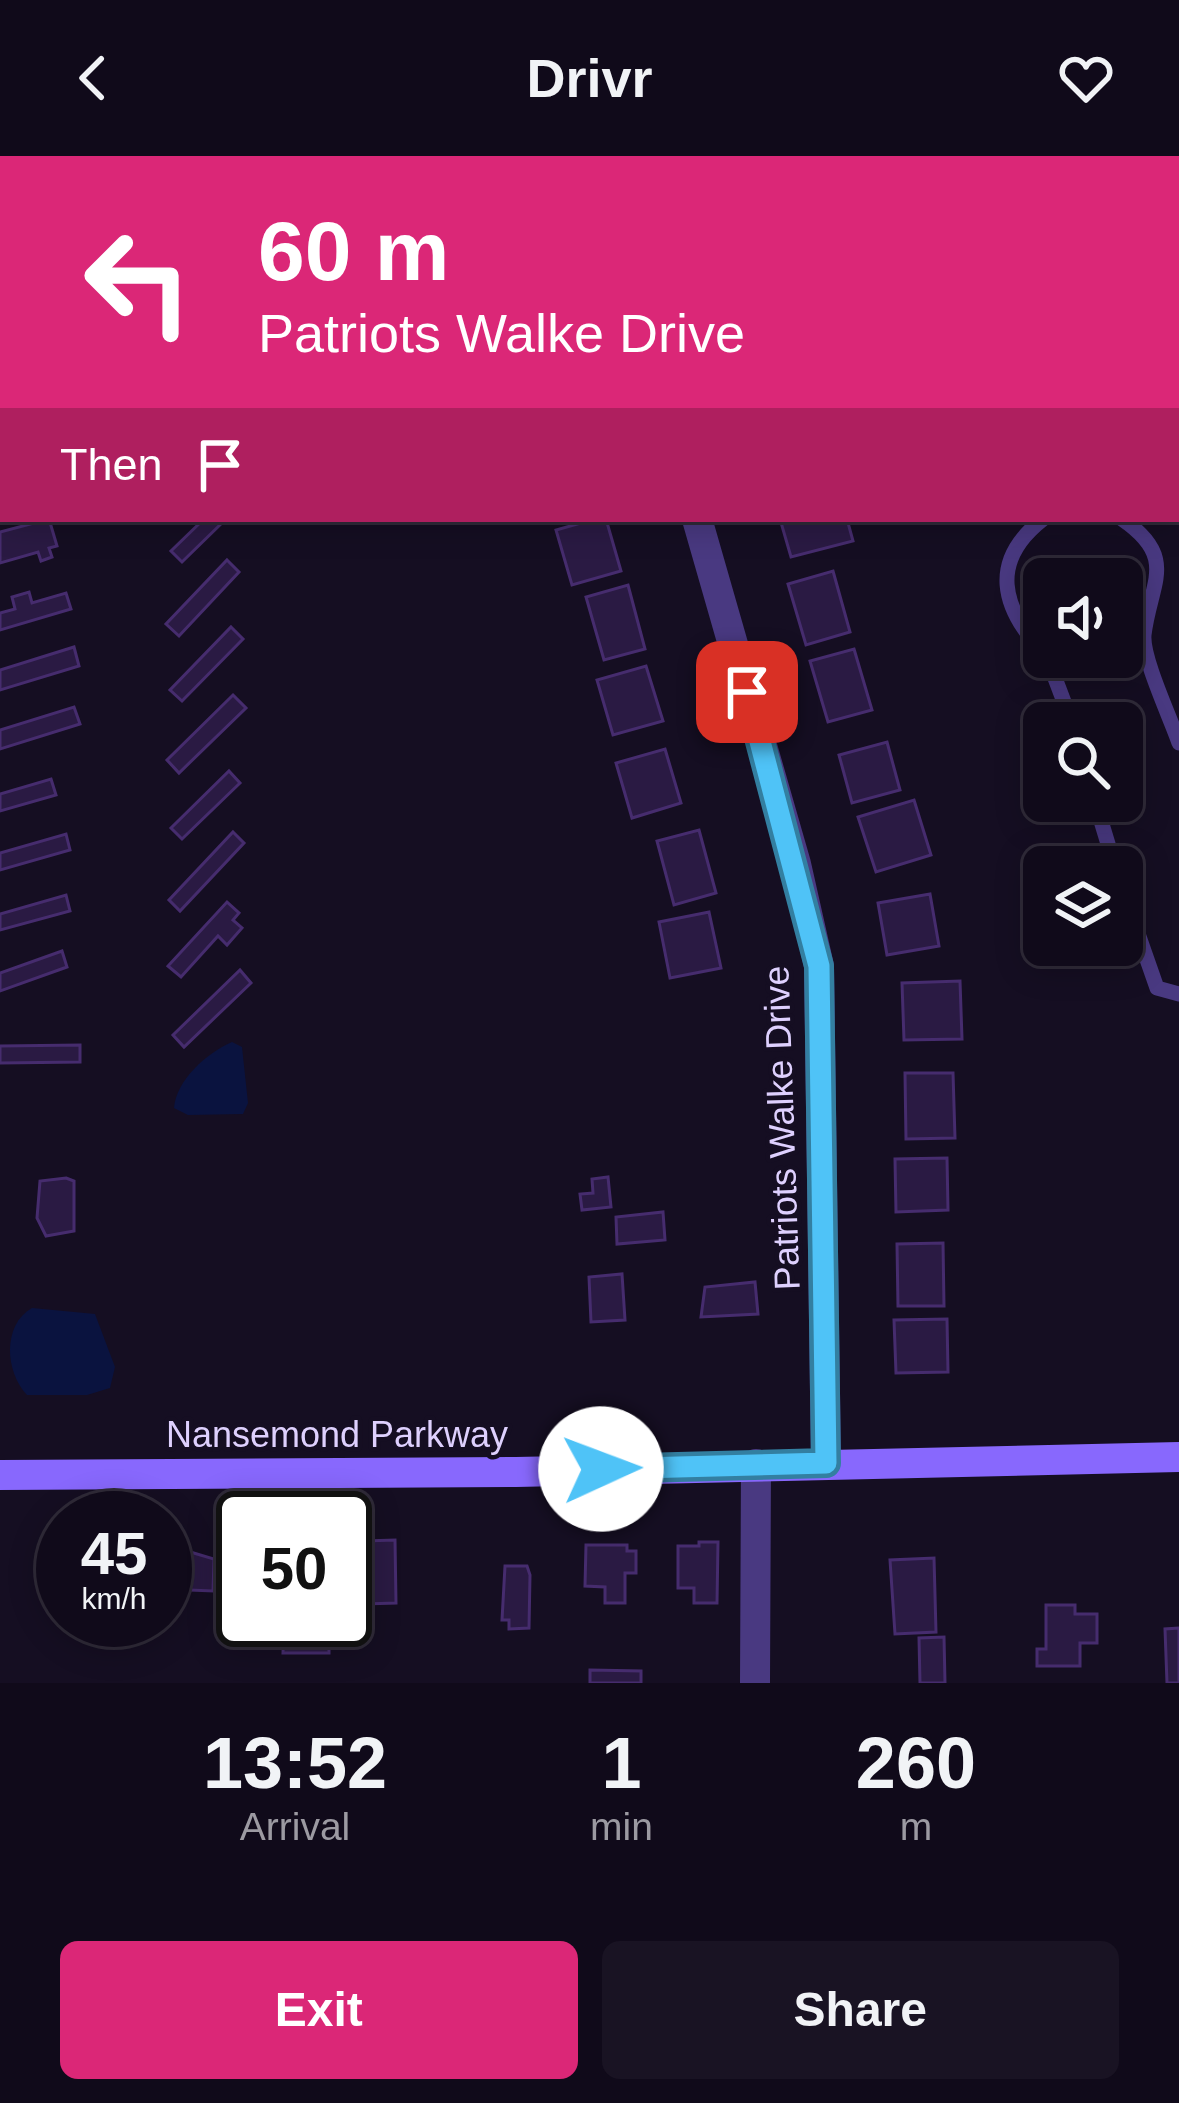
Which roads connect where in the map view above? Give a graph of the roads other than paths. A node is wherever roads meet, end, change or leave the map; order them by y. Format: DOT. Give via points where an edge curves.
graph roads {
  1 [pos="699,522"];
  2 [pos="1039,522"];
  3 [pos="1125,522"];
  4 [pos="1023,631"];
  5 [pos="1179,743"];
  6 [pos="1143,948"];
  7 [pos="1179,994"];
  8 [pos="1179,1457"];
  9 [pos="826,1463"];
  10 [pos="756,1464"];
  11 [pos="0,1475"];
  12 [pos="755,1683"];
  1 -- 9 [label="street, Patriots Walke Drive" via="819,966"];
  2 -- 4 [label="lane" via="1010,558 1008,593"];
  3 -- 5 [label="lane" via="1154,548 1160,574 1143,638"];
  6 -- 7 [label="lane" via="1157,988"];
  8 -- 9 [label="main road, Nansemond Parkway"];
  9 -- 10 [label="main road, Nansemond Parkway"];
  10 -- 11 [label="main road, Nansemond Parkway"];
  10 -- 12 [label="street"];
}
